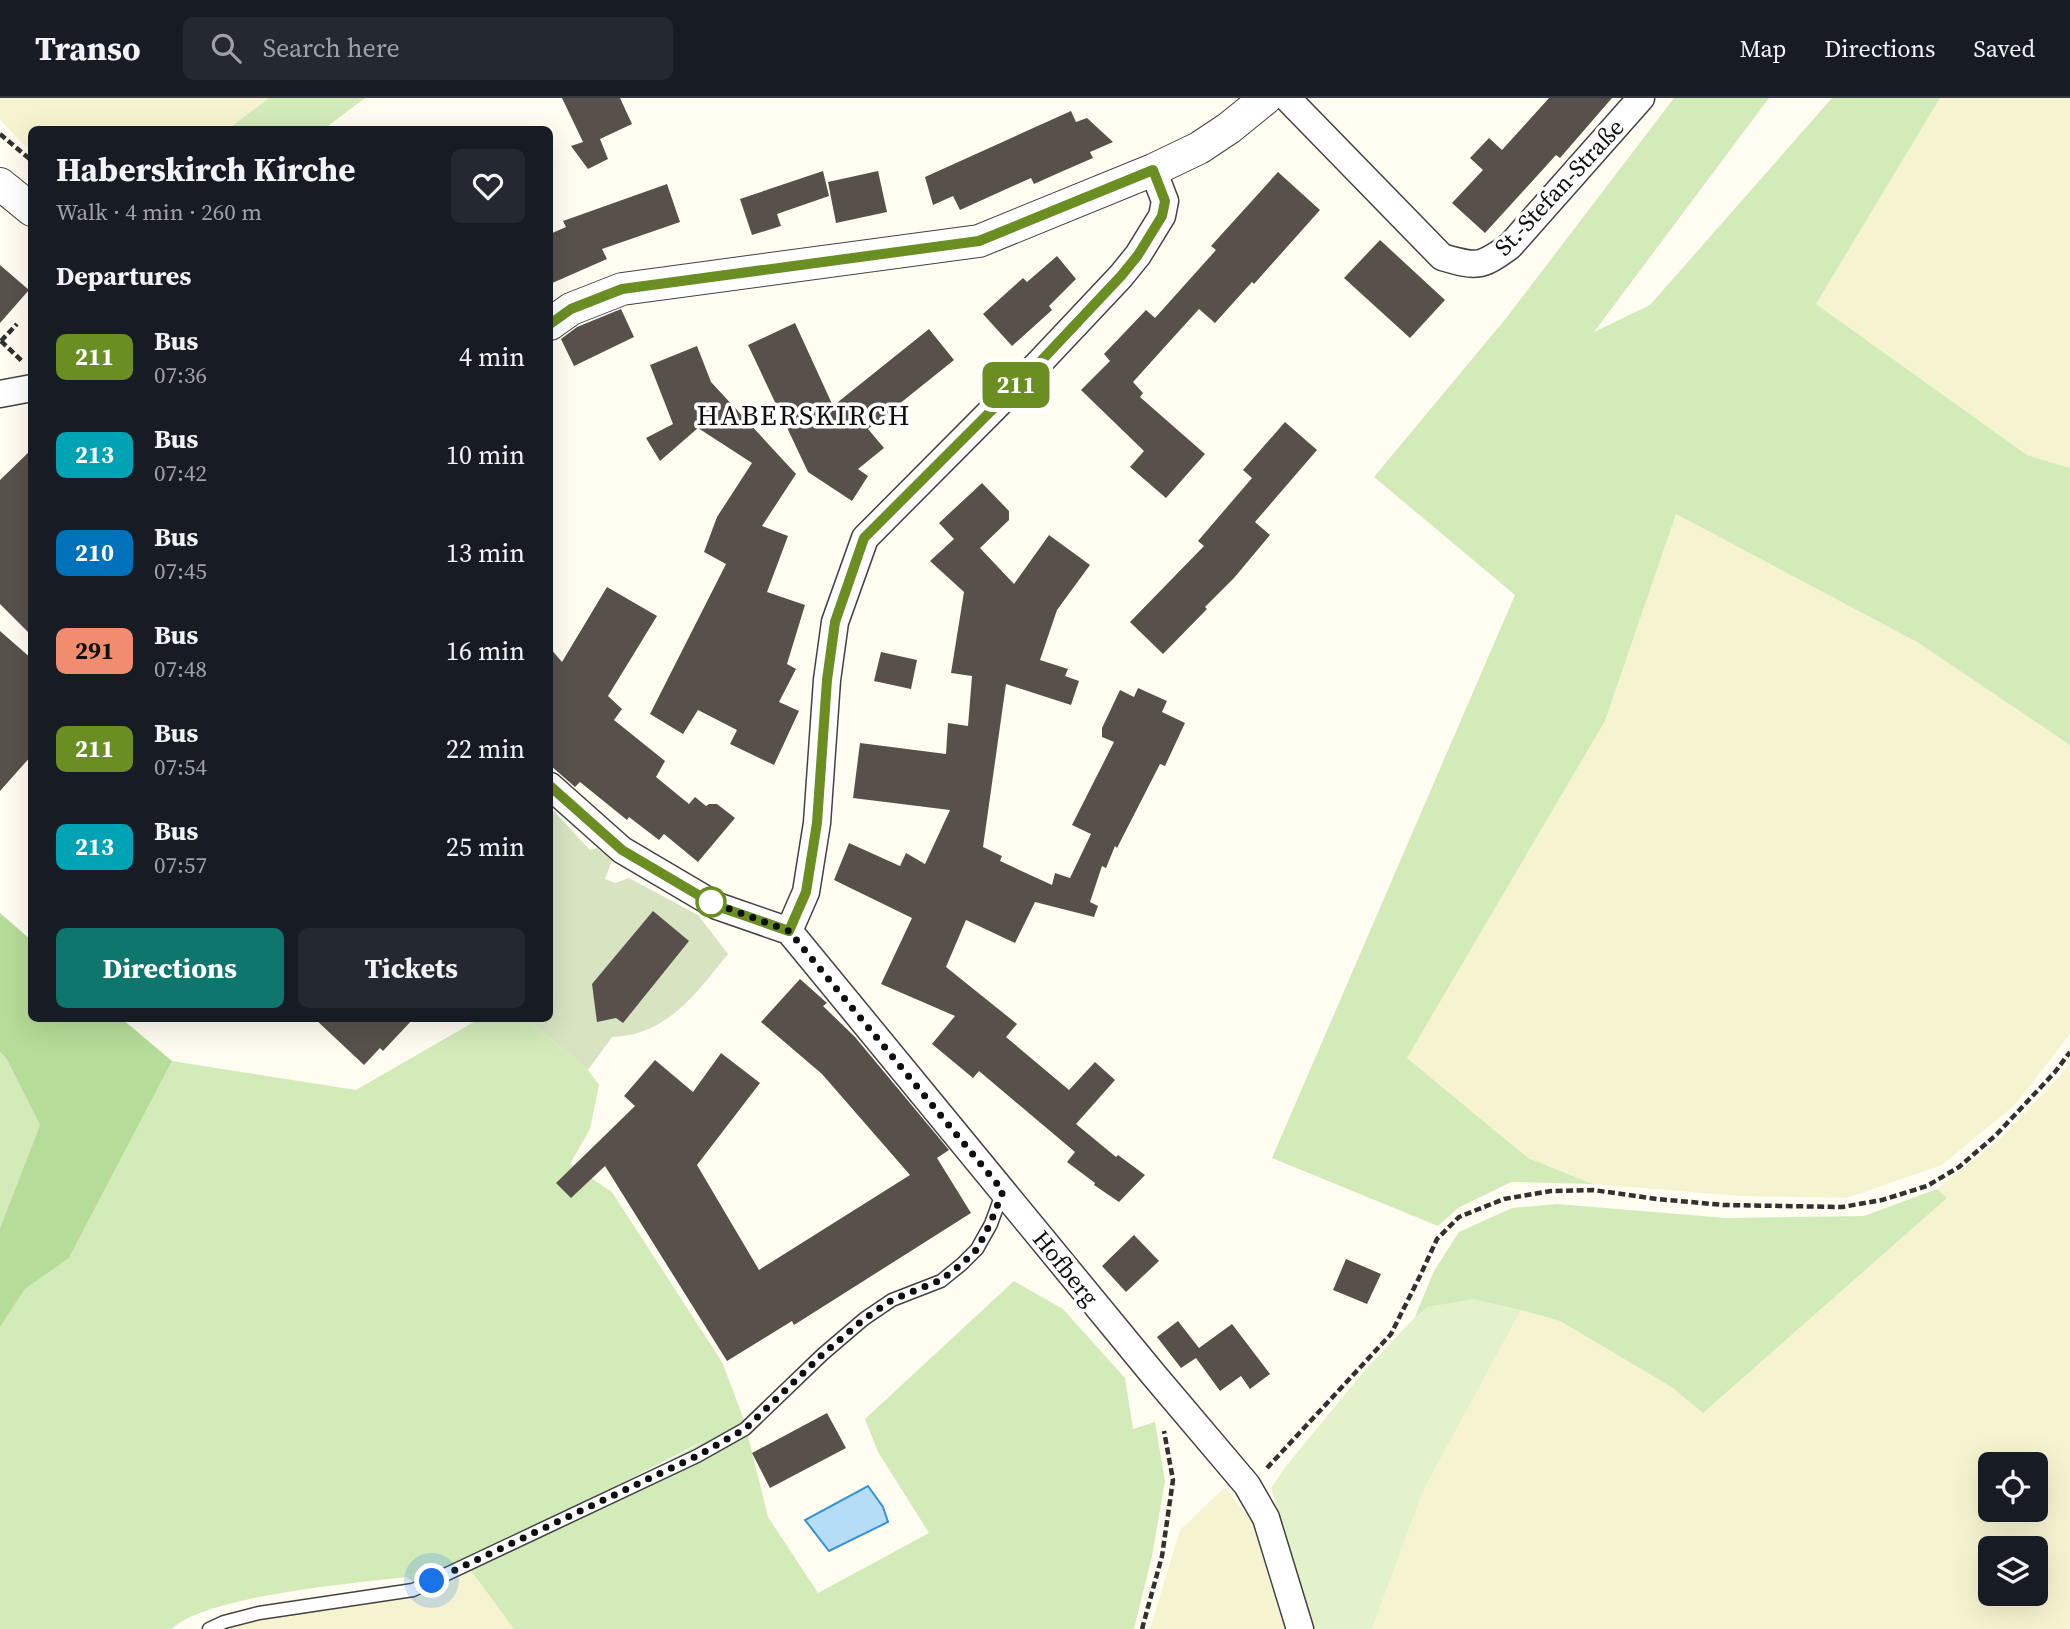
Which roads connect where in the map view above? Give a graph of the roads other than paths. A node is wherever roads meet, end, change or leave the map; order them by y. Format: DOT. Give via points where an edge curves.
graph roads {
  1 [pos="1266,98"];
  2 [pos="1287,98"];
  3 [pos="1641,98"];
  4 [pos="1153,170"];
  5 [pos="0,184"];
  6 [pos="28,207"];
  7 [pos="553,322"];
  8 [pos="28,389"];
  9 [pos="0,394"];
  10 [pos="553,789"];
  11 [pos="789,931"];
  12 [pos="1003,1191"];
  13 [pos="209,1629"];
  14 [pos="1300,1629"];
  1 -- 4 [label="street" via="1199,148"];
  2 -- 3 [label="street, St.-Stefan-Straße" via="1442,257 1470,265 1490,261 1510,246"];
  4 -- 7 [label="street" via="979,241 622,289 571,309"];
  4 -- 11 [label="street" via="1165,201 1162,216 1138,255 1041,361 864,538 835,622 817,823 806,892"];
  5 -- 6 [label="street"];
  8 -- 9 [label="street"];
  10 -- 11 [label="street" via="622,850 717,906"];
  11 -- 12 [label="street, Hofberg"];
  12 -- 13 [label="lane" via="977,1249 962,1264 941,1280 892,1300 864,1319 745,1429 697,1456 413,1590 259,1613"];
  12 -- 14 [label="street, Hofberg" via="1247,1485 1266,1518"];
}
